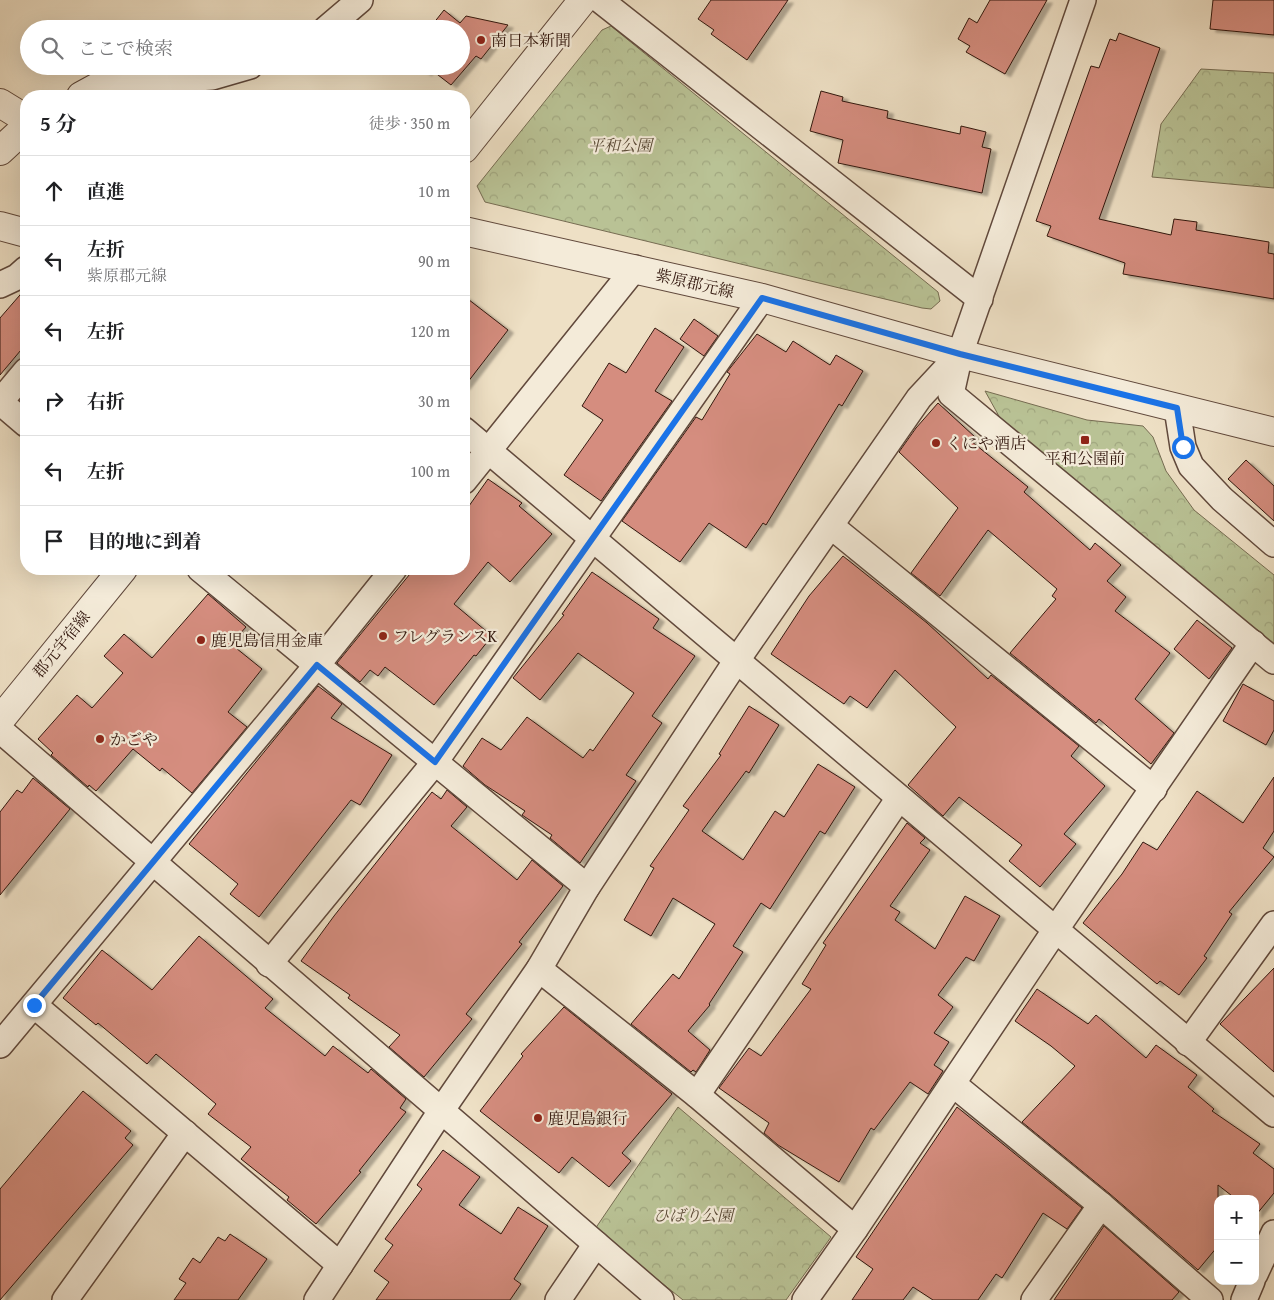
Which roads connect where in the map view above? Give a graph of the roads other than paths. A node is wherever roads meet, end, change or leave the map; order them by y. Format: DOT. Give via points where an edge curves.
graph roads {
  1 [pos="360,0"];
  2 [pos="583,0"];
  3 [pos="600,0"];
  4 [pos="1083,0"];
  5 [pos="338,20"];
  6 [pos="219,75"];
  7 [pos="114,78"];
  8 [pos="92,90"];
  9 [pos="0,103"];
  10 [pos="20,115"];
  11 [pos="20,133"];
  12 [pos="470,141"];
  13 [pos="0,151"];
  14 [pos="0,226"];
  15 [pos="20,231"];
  16 [pos="470,231"];
  17 [pos="635,268"];
  18 [pos="20,274"];
  19 [pos="0,285"];
  20 [pos="762,298"];
  21 [pos="980,299"];
  22 [pos="960,354"];
  23 [pos="20,378"];
  24 [pos="0,402"];
  25 [pos="1177,408"];
  26 [pos="20,419"];
  27 [pos="1274,432"];
  28 [pos="470,435"];
  29 [pos="488,450"];
  30 [pos="470,473"];
  31 [pos="831,526"];
  32 [pos="593,538"];
  33 [pos="1274,544"];
  34 [pos="118,575"];
  35 [pos="207,575"];
  36 [pos="389,575"];
  37 [pos="1253,643"];
  38 [pos="737,660"];
  39 [pos="1274,661"];
  40 [pos="317,665"];
  41 [pos="0,720"];
  42 [pos="0,730"];
  43 [pos="435,762"];
  44 [pos="1154,789"];
  45 [pos="899,798"];
  46 [pos="153,861"];
  47 [pos="588,887"];
  48 [pos="1274,924"];
  49 [pos="1056,928"];
  50 [pos="270,964"];
  51 [pos="539,969"];
  52 [pos="34,1005"];
  53 [pos="1188,1043"];
  54 [pos="0,1045"];
  55 [pos="953,1084"];
  56 [pos="697,1095"];
  57 [pos="441,1111"];
  58 [pos="1274,1114"];
  59 [pos="185,1133"];
  60 [pos="1101,1205"];
  61 [pos="855,1229"];
  62 [pos="1274,1233"];
  63 [pos="596,1244"];
  64 [pos="1259,1265"];
  65 [pos="340,1266"];
  66 [pos="1250,1285"];
  67 [pos="65,1300"];
  68 [pos="317,1300"];
  69 [pos="558,1300"];
  70 [pos="661,1300"];
  71 [pos="805,1300"];
  72 [pos="1034,1300"];
  73 [pos="1210,1300"];
  74 [pos="1244,1300"];
  1 -- 5 [label="street"];
  2 -- 12 [label="street"];
  3 -- 21 [label="street"];
  4 -- 21 [label="street"];
  6 -- 7 [label="street" via="167,80"];
  7 -- 8 [label="street"];
  9 -- 10 [label="street"];
  11 -- 13 [label="street"];
  14 -- 15 [label="street"];
  16 -- 17 [label="street, 紫原郡元線"];
  17 -- 20 [label="street, 紫原郡元線"];
  17 -- 29 [label="street"];
  18 -- 19 [label="street"];
  20 -- 22 [label="street, 紫原郡元線"];
  20 -- 32 [label="street"];
  21 -- 22 [label="street"];
  22 -- 25 [label="street, 紫原郡元線"];
  22 -- 31 [label="street" via="919,398"];
  22 -- 37 [label="street" via="952,394"];
  23 -- 24 [label="street"];
  24 -- 26 [label="street"];
  25 -- 27 [label="street, 紫原郡元線"];
  25 -- 33 [label="street" via="1183,447 1191,466 1222,499"];
  28 -- 29 [label="street"];
  29 -- 30 [label="street"];
  29 -- 32 [label="street"];
  31 -- 38 [label="street"];
  31 -- 44 [label="street"];
  32 -- 38 [label="street"];
  32 -- 43 [label="street"];
  34 -- 41 [label="street, 郡元宇宿線"];
  35 -- 40 [label="street"];
  36 -- 40 [label="street"];
  37 -- 39 [label="street"];
  37 -- 44 [label="street"];
  38 -- 45 [label="street"];
  38 -- 47 [label="street"];
  40 -- 43 [label="street"];
  40 -- 46 [label="street"];
  42 -- 46 [label="street"];
  43 -- 47 [label="street"];
  43 -- 50 [label="street"];
  44 -- 49 [label="street"];
  45 -- 49 [label="street"];
  45 -- 56 [label="street"];
  46 -- 50 [label="street"];
  46 -- 52 [label="street"];
  47 -- 51 [label="street"];
  48 -- 53 [label="street"];
  49 -- 53 [label="street"];
  49 -- 55 [label="street"];
  50 -- 57 [label="street"];
  51 -- 56 [label="street"];
  51 -- 57 [label="street"];
  52 -- 54 [label="street"];
  52 -- 59 [label="street"];
  53 -- 58 [label="street"];
  55 -- 60 [label="street"];
  55 -- 61 [label="street"];
  56 -- 61 [label="street"];
  57 -- 63 [label="street"];
  57 -- 65 [label="street"];
  59 -- 65 [label="street"];
  59 -- 67 [label="street"];
  60 -- 72 [label="street"];
  60 -- 73 [label="street"];
  61 -- 71 [label="street"];
  62 -- 64 [label="street"];
  63 -- 69 [label="street"];
  63 -- 70 [label="street"];
  65 -- 68 [label="street"];
  66 -- 74 [label="street"];
}
